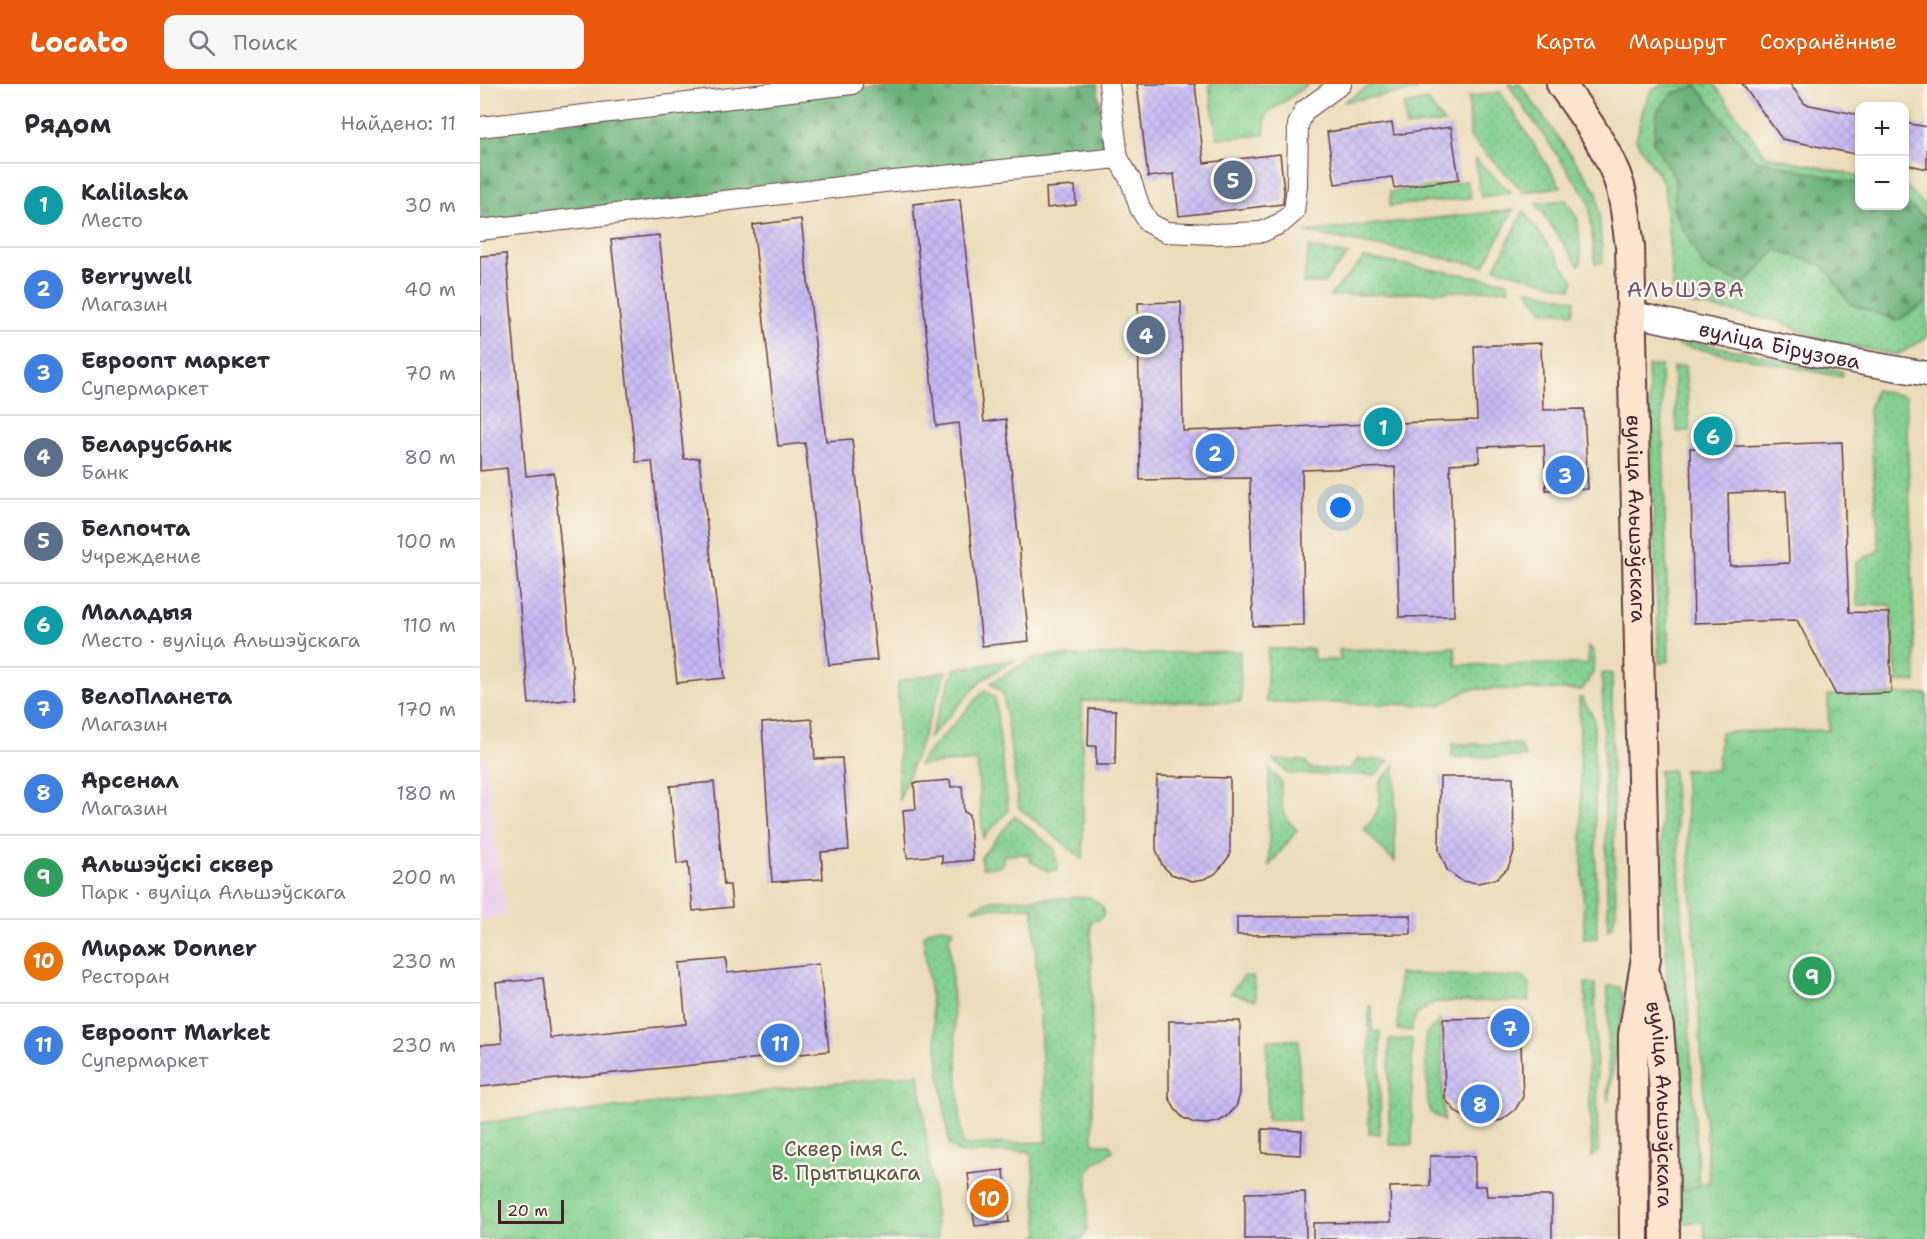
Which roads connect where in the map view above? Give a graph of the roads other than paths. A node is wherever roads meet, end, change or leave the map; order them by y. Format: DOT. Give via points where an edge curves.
graph roads {
  1 [pos="852,84"];
  2 [pos="1109,84"];
  3 [pos="1341,84"];
  4 [pos="1561,84"];
  5 [pos="480,127"];
  6 [pos="1118,158"];
  7 [pos="480,230"];
  8 [pos="1633,314"];
  9 [pos="1927,374"];
  10 [pos="1645,971"];
  11 [pos="1634,1239"];
  12 [pos="1665,1239"];
  1 -- 5 [label="street"];
  2 -- 6 [label="street"];
  3 -- 6 [label="street" via="1304,111 1298,125 1294,212 1262,232 1166,232 1149,224"];
  4 -- 8 [label="main road, вуліца Альшэўскага" via="1598,137 1616,173 1630,246"];
  6 -- 7 [label="street"];
  8 -- 9 [label="street, вуліца Бірузова"];
  8 -- 10 [label="main road, вуліца Альшэўскага"];
  10 -- 11 [label="main road, вуліца Альшэўскага" via="1633,1035"];
  10 -- 12 [label="main road, вуліца Альшэўскага" via="1660,1037"];
}
